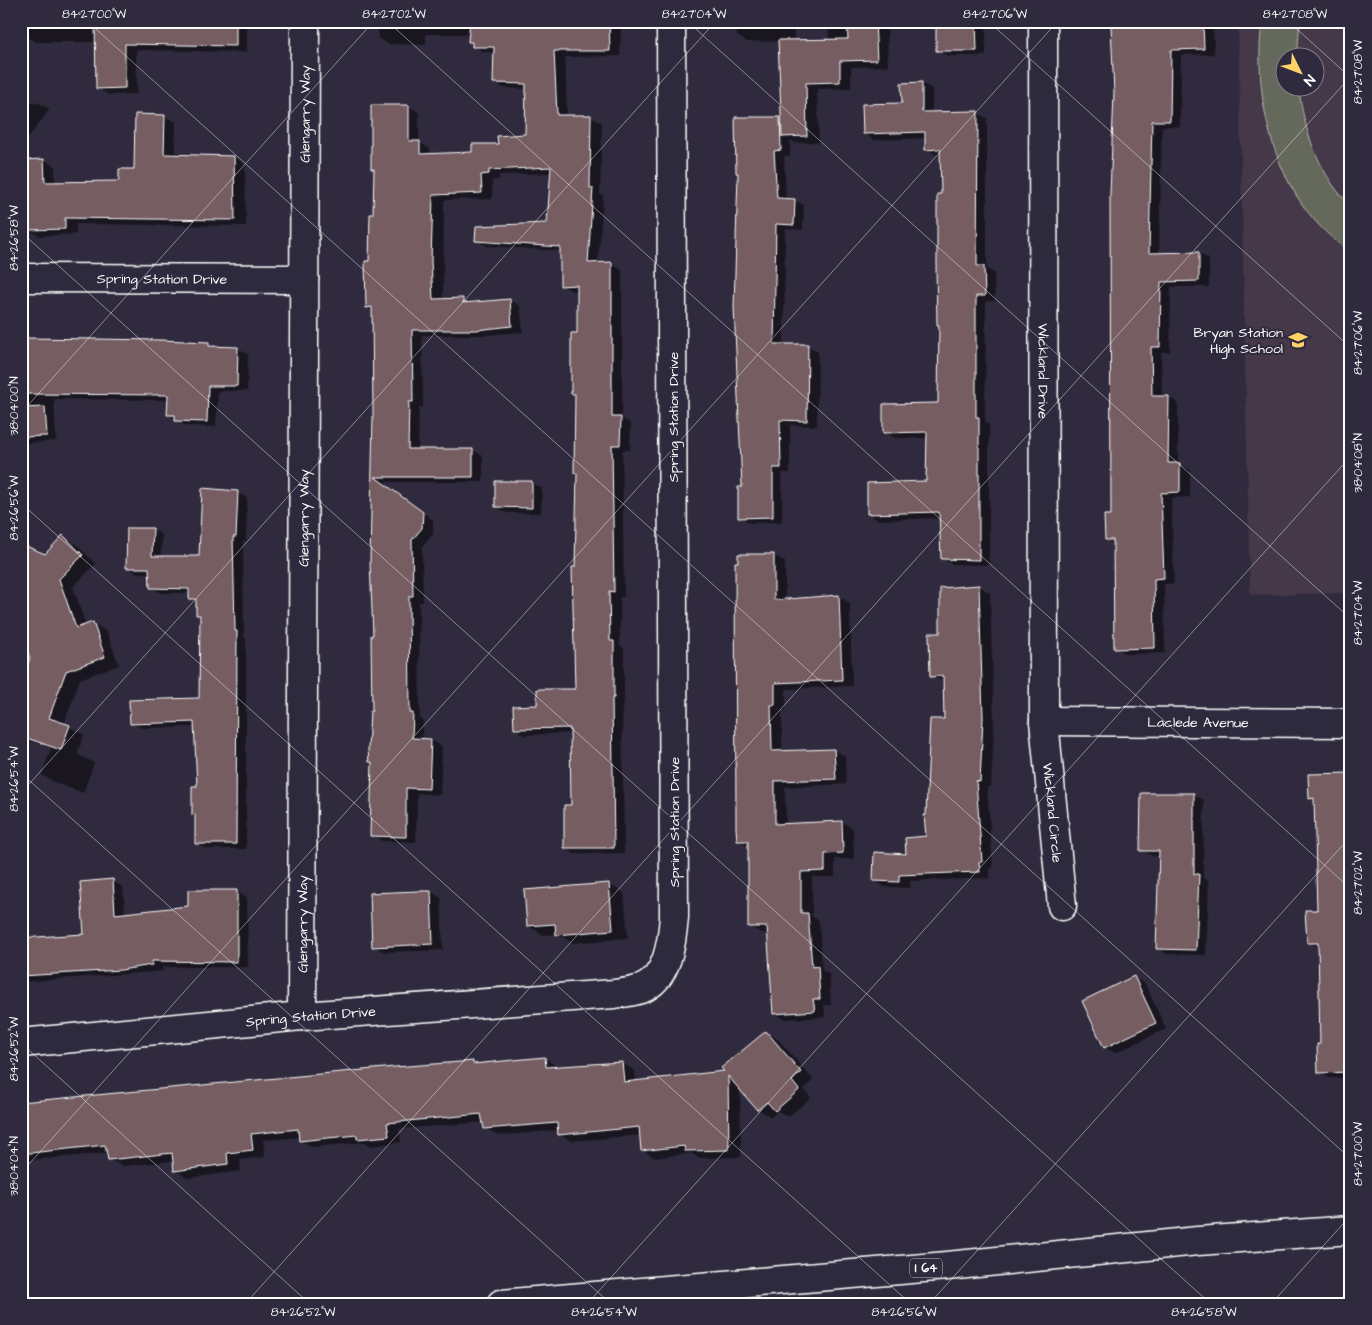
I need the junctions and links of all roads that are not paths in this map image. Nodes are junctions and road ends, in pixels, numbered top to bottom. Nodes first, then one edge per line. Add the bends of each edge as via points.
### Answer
1 (305, 21) edge
2 (671, 21) edge
3 (1043, 21) edge
4 (21, 278) edge
5 (304, 279) junction
6 (1044, 720) junction
7 (1351, 723) edge
8 (1062, 906) dead end
9 (302, 1016) junction
10 (21, 1043) edge
11 (1351, 1230) edge
12 (501, 1304) edge

1 - 5 main road, Glengarry Way
2 - 9 main road, Spring Station Drive via 674,917 672,941 664,965 646,986 614,994
3 - 6 main road, Wickland Drive
4 - 5 main road, Spring Station Drive
5 - 9 main road, Glengarry Way
6 - 7 main road, Laclede Avenue
6 - 8 main road, Wickland Circle
9 - 10 main road, Spring Station Drive
11 - 12 main road, I 64

